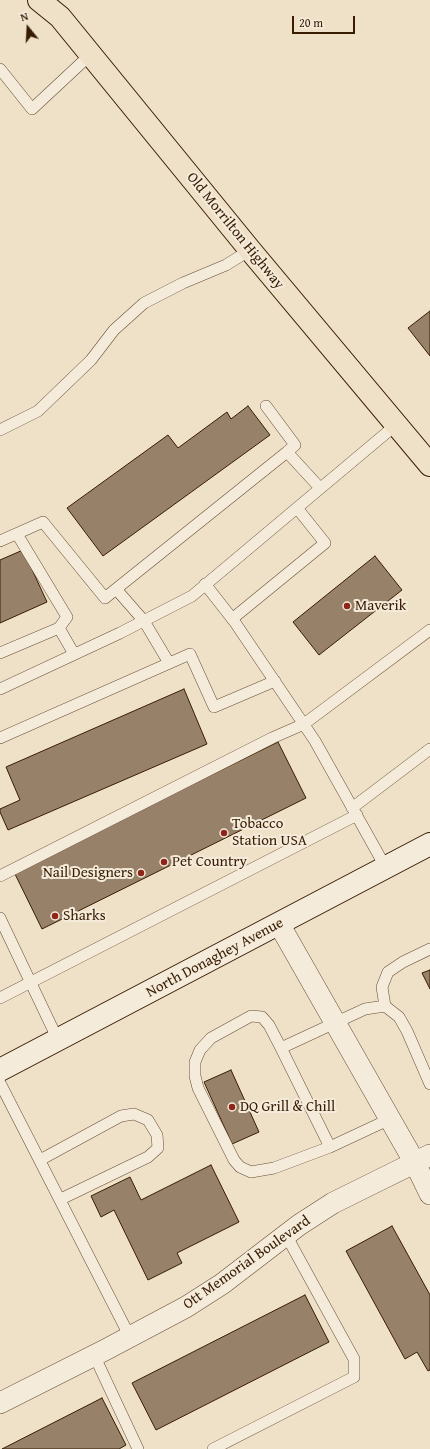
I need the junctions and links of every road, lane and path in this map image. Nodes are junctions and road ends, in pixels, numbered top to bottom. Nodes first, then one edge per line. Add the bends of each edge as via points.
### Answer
1 (39, 0) edge
2 (91, 54) junction
3 (0, 69) edge
4 (250, 250) junction
5 (266, 406) dead end
6 (397, 424) junction
7 (0, 430) edge
8 (287, 452) junction
9 (430, 465) edge
10 (320, 488) junction
11 (297, 508) junction
12 (17, 534) junction
13 (0, 541) edge
14 (205, 584) junction
15 (116, 589) junction
16 (232, 619) junction
17 (144, 621) junction
18 (59, 628) junction
19 (430, 630) edge
20 (0, 653) edge
21 (74, 654) junction
22 (169, 663) junction
23 (275, 681) junction
24 (0, 689) edge
25 (304, 724) junction
26 (0, 738) edge
27 (430, 750) edge
28 (355, 812) junction
29 (430, 844) edge
30 (386, 868) junction
31 (0, 876) edge
32 (0, 918) edge
33 (279, 924) junction
34 (430, 949) edge
35 (31, 982) junction
36 (0, 998) edge
37 (385, 1006) junction
38 (335, 1023) junction
39 (58, 1040) junction
40 (281, 1048) junction
41 (0, 1070) edge
42 (0, 1083) edge
43 (430, 1084) edge
44 (390, 1119) junction
45 (330, 1147) junction
46 (422, 1159) edge
47 (40, 1160) junction
48 (430, 1194) edge
49 (60, 1199) junction
50 (286, 1235) junction
51 (130, 1337) junction
52 (94, 1355) junction
53 (0, 1403) edge
54 (138, 1449) edge
55 (213, 1449) edge

1 - 2 main road, Old Morrilton Highway via 60,17
2 - 3 lane via 32,109
2 - 4 main road, Old Morrilton Highway
4 - 6 main road, Old Morrilton Highway
4 - 7 lane via 226,265 144,303 114,330 91,360 38,411
5 - 8 lane via 295,445
6 - 9 main road, Old Morrilton Highway
6 - 10 lane
8 - 10 lane
8 - 15 lane
10 - 11 lane
11 - 14 lane
11 - 16 lane via 325,543
12 - 13 lane
12 - 15 lane via 43,522 106,598
12 - 18 lane via 67,617
14 - 16 lane
14 - 17 lane via 192,596
15 - 17 lane
16 - 23 lane
17 - 21 lane
17 - 22 lane
18 - 20 lane
18 - 21 lane
19 - 25 lane
21 - 24 lane
22 - 23 lane via 190,654 214,707
22 - 26 lane
23 - 25 lane
25 - 28 lane
25 - 31 lane
27 - 28 lane
28 - 30 lane
28 - 35 lane
29 - 30 street, North Donaghey Avenue
30 - 33 street, North Donaghey Avenue
32 - 35 lane
33 - 38 street
33 - 39 street, North Donaghey Avenue
34 - 37 lane via 388,972 382,987
35 - 36 lane
35 - 39 lane
37 - 38 lane via 365,1009
37 - 43 lane via 402,1022
38 - 40 lane
38 - 44 street
39 - 41 street, North Donaghey Avenue
40 - 45 lane
40 - 45 lane via 262,1017 251,1016 211,1038 200,1050 195,1062 198,1088 234,1160 240,1167 251,1172 274,1168
42 - 47 lane
44 - 45 lane
44 - 46 street
46 - 48 street
46 - 50 street, Ott Memorial Boulevard via 333,1202
47 - 49 lane
47 - 49 lane via 121,1116 134,1114 148,1120 157,1135 158,1148 148,1157
49 - 51 lane
50 - 51 street, Ott Memorial Boulevard via 222,1284
50 - 55 lane via 354,1359 354,1377
51 - 52 street, Ott Memorial Boulevard
52 - 53 street, Ott Memorial Boulevard
52 - 54 lane

